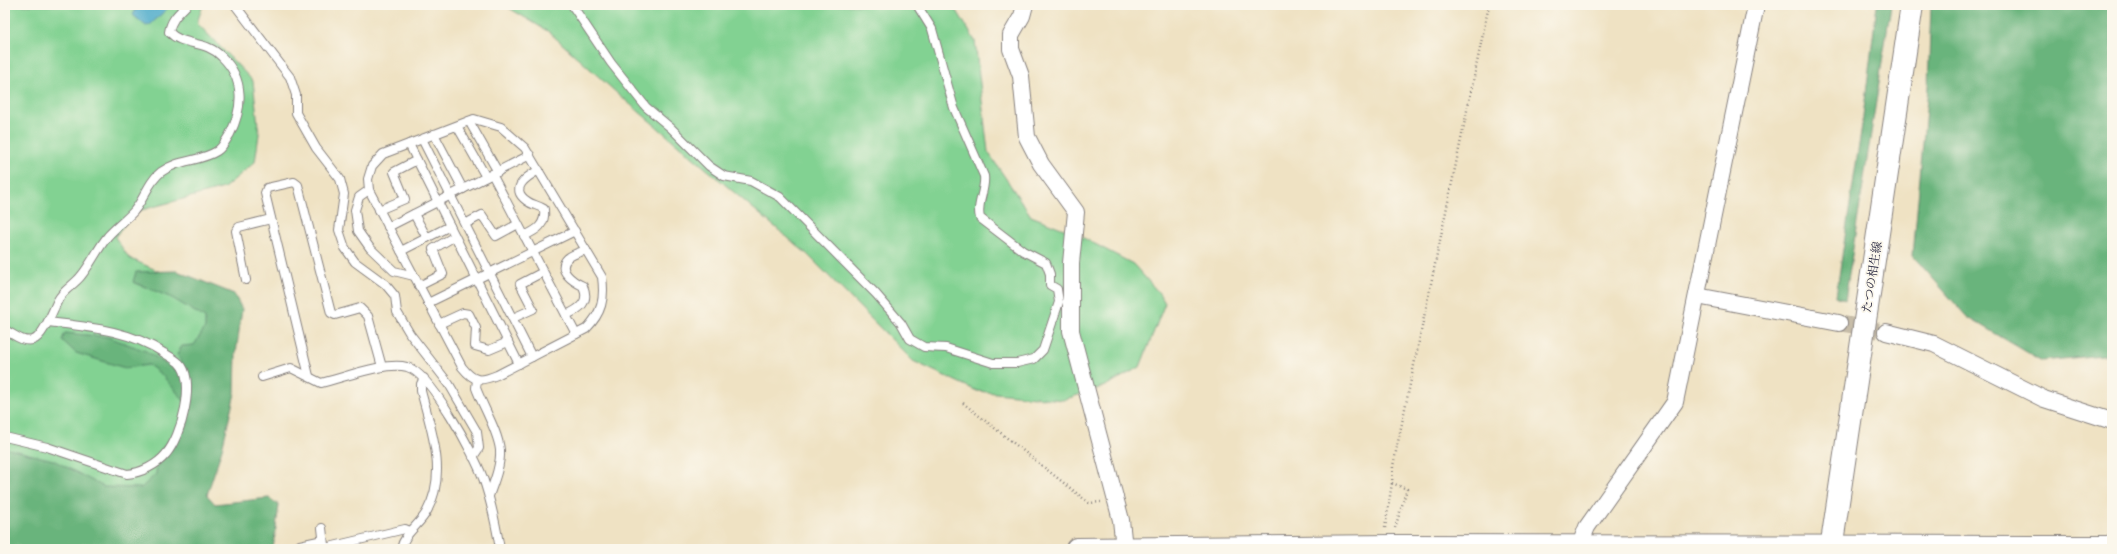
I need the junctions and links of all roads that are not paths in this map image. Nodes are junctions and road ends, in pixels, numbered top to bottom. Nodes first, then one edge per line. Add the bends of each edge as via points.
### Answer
1 (188, 5) edge
2 (235, 5) edge
3 (572, 5) edge
4 (917, 5) edge
5 (1025, 5) edge
6 (1756, 5) edge
7 (1912, 5) edge
8 (469, 121) junction
9 (457, 126) junction
10 (434, 134) junction
11 (422, 139) junction
12 (409, 144) junction
13 (530, 155) junction
14 (417, 160) junction
15 (539, 170) junction
16 (492, 174) junction
17 (463, 189) junction
18 (369, 190) junction
19 (450, 195) junction
20 (438, 202) junction
21 (379, 210) junction
22 (414, 214) junction
23 (271, 220) junction
24 (465, 224) junction
25 (518, 224) junction
26 (450, 226) junction
27 (388, 227) junction
28 (575, 231) junction
29 (455, 236) junction
30 (524, 236) junction
31 (427, 238) junction
32 (586, 250) junction
33 (401, 251) junction
34 (532, 252) junction
35 (543, 272) junction
36 (490, 273) junction
37 (414, 276) junction
38 (246, 280) dead end
39 (476, 280) junction
40 (419, 286) junction
41 (1697, 296) junction
42 (428, 303) junction
43 (566, 315) junction
44 (513, 318) junction
45 (48, 322) junction
46 (1839, 323) tunnel mouth
47 (440, 324) junction
48 (5, 330) edge
49 (1886, 332) tunnel mouth
50 (576, 334) junction
51 (508, 342) junction
52 (532, 357) junction
53 (519, 364) junction
54 (382, 368) junction
55 (309, 376) junction
56 (262, 377) dead end
57 (424, 378) junction
58 (477, 380) junction
59 (2112, 421) edge
60 (5, 437) edge
61 (473, 457) junction
62 (489, 496) junction
63 (322, 528) dead end
64 (410, 532) junction
65 (324, 546) edge
66 (1583, 546) junction
67 (2112, 547) edge
68 (1124, 548) junction
69 (1831, 548) edge
70 (296, 549) edge
71 (401, 549) edge
72 (500, 549) edge
73 (1077, 549) edge

1 - 45 lane via 176,16 170,25 170,32 176,39 208,46 223,57 233,70 241,90 241,105 236,121 218,150 195,160 171,165 151,180 134,211 108,236 81,276 59,298
2 - 61 lane via 290,77 296,95 296,112 316,148 340,179 344,194 339,230 345,248 355,262 385,284 395,296 397,312 410,334 449,384 477,432 479,448
3 - 4 lane via 611,63 646,107 709,166 724,176 751,181 780,197 876,294 901,323 910,339 924,347 946,348 993,363 1017,363 1034,359 1043,350 1059,302 1057,289 1050,284 1046,263 1023,251 980,218 984,176 954,108 932,29
5 - 68 street via 1011,35 1011,49 1021,76 1027,137 1041,164 1076,212 1071,263 1071,331 1115,497 1124,534
6 - 41 street
7 - 69 main road, たつの相生線
8 - 9 lane
8 - 13 lane via 474,119 501,127
8 - 16 lane
9 - 10 lane
9 - 16 lane
10 - 11 lane
10 - 17 lane
11 - 12 lane
11 - 19 lane
12 - 14 lane
12 - 18 lane via 383,154 377,160 368,179
13 - 15 lane
13 - 16 lane
14 - 20 lane
14 - 21 lane via 394,172 405,199
15 - 28 lane
15 - 30 lane via 524,178 519,186 521,195 526,200 544,209 544,221 540,228
16 - 17 lane
16 - 25 lane
17 - 19 lane
18 - 21 lane
18 - 37 lane via 359,197 355,210 358,231 370,248 394,271
19 - 20 lane
19 - 24 lane
20 - 22 lane
20 - 26 lane
21 - 27 lane
22 - 27 lane
22 - 31 lane
23 - 38 lane via 239,227 236,231
23 - 54 lane via 265,193 267,188 294,182 298,185 331,312 335,315 360,308 364,310 368,316
23 - 55 lane
24 - 25 lane via 482,215 496,236
24 - 36 lane
25 - 30 lane
26 - 29 lane
26 - 31 lane
27 - 33 lane
28 - 32 lane
28 - 34 lane
29 - 39 lane
29 - 40 lane via 433,249 443,274
30 - 34 lane
31 - 33 lane
32 - 43 lane via 568,258 565,264 564,270 568,278 583,286 586,297 579,310
32 - 50 lane via 602,277 602,302 597,318 586,329
33 - 37 lane
34 - 35 lane
34 - 36 lane
35 - 43 lane
35 - 44 lane via 520,284 533,309
36 - 39 lane
36 - 44 lane
37 - 40 lane
39 - 42 lane
39 - 51 lane
40 - 42 lane
41 - 46 street
41 - 66 street via 1675,402 1591,521 1583,537
42 - 47 lane
43 - 50 lane
44 - 52 lane
45 - 48 lane via 36,338 30,340 23,340
45 - 60 lane via 116,332 150,344 179,362 186,370 188,381 184,409 175,439 166,455 154,464 138,474 127,474 48,447
47 - 51 lane via 463,313 469,314 476,328 475,346 489,350
47 - 58 lane via 462,368 471,378
49 - 59 street via 1934,344 2044,400
50 - 52 lane
51 - 53 lane
52 - 53 lane
53 - 58 lane via 489,378
54 - 55 lane via 321,383
54 - 57 lane via 393,365 408,367
55 - 56 lane via 291,368
57 - 61 lane via 433,388
57 - 64 lane via 421,391 436,450 437,476 432,503 424,517
58 - 62 lane via 476,388 498,439 500,451
61 - 62 lane
62 - 72 lane
63 - 65 lane
64 - 65 lane via 405,529
64 - 71 lane
65 - 70 lane via 300,545
66 - 68 main road via 1389,539
66 - 69 main road
67 - 69 main road
68 - 73 main road

